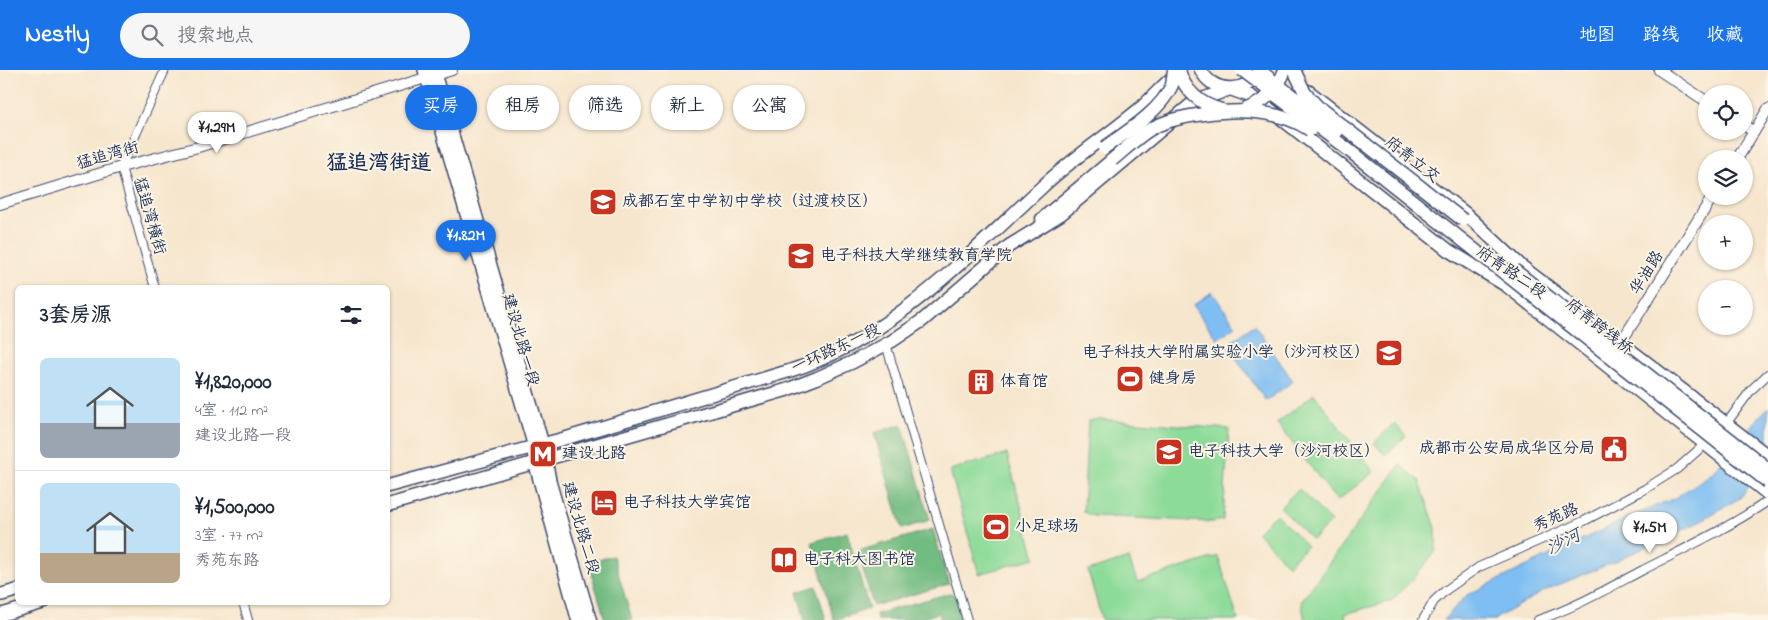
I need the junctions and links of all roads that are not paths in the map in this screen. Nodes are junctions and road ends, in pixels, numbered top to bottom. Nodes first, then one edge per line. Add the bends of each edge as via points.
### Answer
1 (165, 70) edge
2 (452, 70) edge
3 (1174, 70) edge
4 (1180, 70) edge
5 (1201, 70) edge
6 (1242, 70) edge
7 (1260, 70) edge
8 (1284, 70) edge
9 (1294, 70) edge
10 (1659, 70) edge
11 (430, 73) edge
12 (1230, 89) junction
13 (1698, 96) edge
14 (1768, 109) edge
15 (1226, 111) junction
16 (1754, 132) joint
17 (1743, 150) edge
18 (121, 167) junction
19 (0, 204) edge
20 (1707, 205) edge
21 (990, 237) junction
22 (1009, 246) junction
23 (1521, 266) junction
24 (154, 285) edge
25 (1507, 286) junction
26 (1621, 342) junction
27 (886, 344) junction
28 (1606, 364) junction
29 (1768, 374) edge
30 (1726, 424) junction
31 (591, 431) junction
32 (1705, 444) junction
33 (538, 445) junction
34 (595, 445) junction
35 (1768, 456) edge
36 (539, 461) junction
37 (1768, 469) edge
38 (1763, 484) edge
39 (390, 485) edge
40 (1768, 494) edge
41 (1768, 501) edge
42 (390, 504) edge
43 (15, 591) edge
44 (0, 595) edge
45 (40, 605) edge
46 (244, 605) edge
47 (0, 615) edge
48 (21, 615) edge
49 (248, 620) edge
50 (578, 620) edge
51 (590, 620) edge
52 (967, 620) edge
53 (1423, 620) edge
54 (1538, 620) edge

1 - 18 street, 猛追湾横街
2 - 11 street, 猛追湾街
3 - 21 main road, bridge via 1172,85 1147,116
4 - 15 main road, bridge via 1186,88 1197,99
4 - 21 main road, 一环路东一段 via 1144,105 1044,185
5 - 12 main road, 府青路二段 via 1210,82
6 - 38 main road, 府青跨线桥, bridge via 1346,148
7 - 12 main road, 一环路东一段 via 1250,84
7 - 37 main road, 府青跨线桥, bridge
8 - 15 main road, bridge via 1280,82 1258,105
8 - 23 main road, 府青路二段 via 1466,214
9 - 23 main road, 府青立交, bridge via 1305,93 1318,107
10 - 13 street
11 - 18 street, 猛追湾街
11 - 33 main road, 建设北路一段
12 - 22 main road, 一环路东一段 via 1194,102 1061,214
12 - 25 main road, 府青路二段 via 1250,96 1268,108 1448,250
14 - 16 street
15 - 22 main road, bridge via 1160,124
15 - 25 main road, bridge via 1286,117 1308,128
16 - 17 street
18 - 19 street, 猛追湾街
18 - 24 street, 猛追湾横街
20 - 26 street, 华油路
21 - 31 main road, 一环路东一段 via 903,311 850,344 805,366
22 - 27 main road, 一环路东一段 via 923,320
23 - 26 main road, 府青路二段
25 - 28 main road, 府青路二段
26 - 28 street, 华油路
26 - 30 main road, 府青路二段
27 - 34 main road, 一环路东一段 via 786,390
27 - 52 street
28 - 32 main road, 府青路二段
29 - 30 street via 1751,390
30 - 35 main road, 府青路二段
31 - 33 main road, 一环路东一段
31 - 34 main road
32 - 38 main road, 府青路二段
32 - 53 street, 秀苑路 via 1677,469 1645,489 1584,521 1479,567 1434,601
33 - 36 main road, 建设北路二段
33 - 39 main road, 一环路东一段
34 - 36 main road, 一环路东一段
36 - 42 main road, 一环路东一段
36 - 50 main road, 建设北路二段
36 - 51 main road, 建设北路二段
38 - 40 main road, 府青路二段
41 - 54 street via 1657,563 1562,612
43 - 44 main road
45 - 48 main road
46 - 49 street
47 - 48 main road

